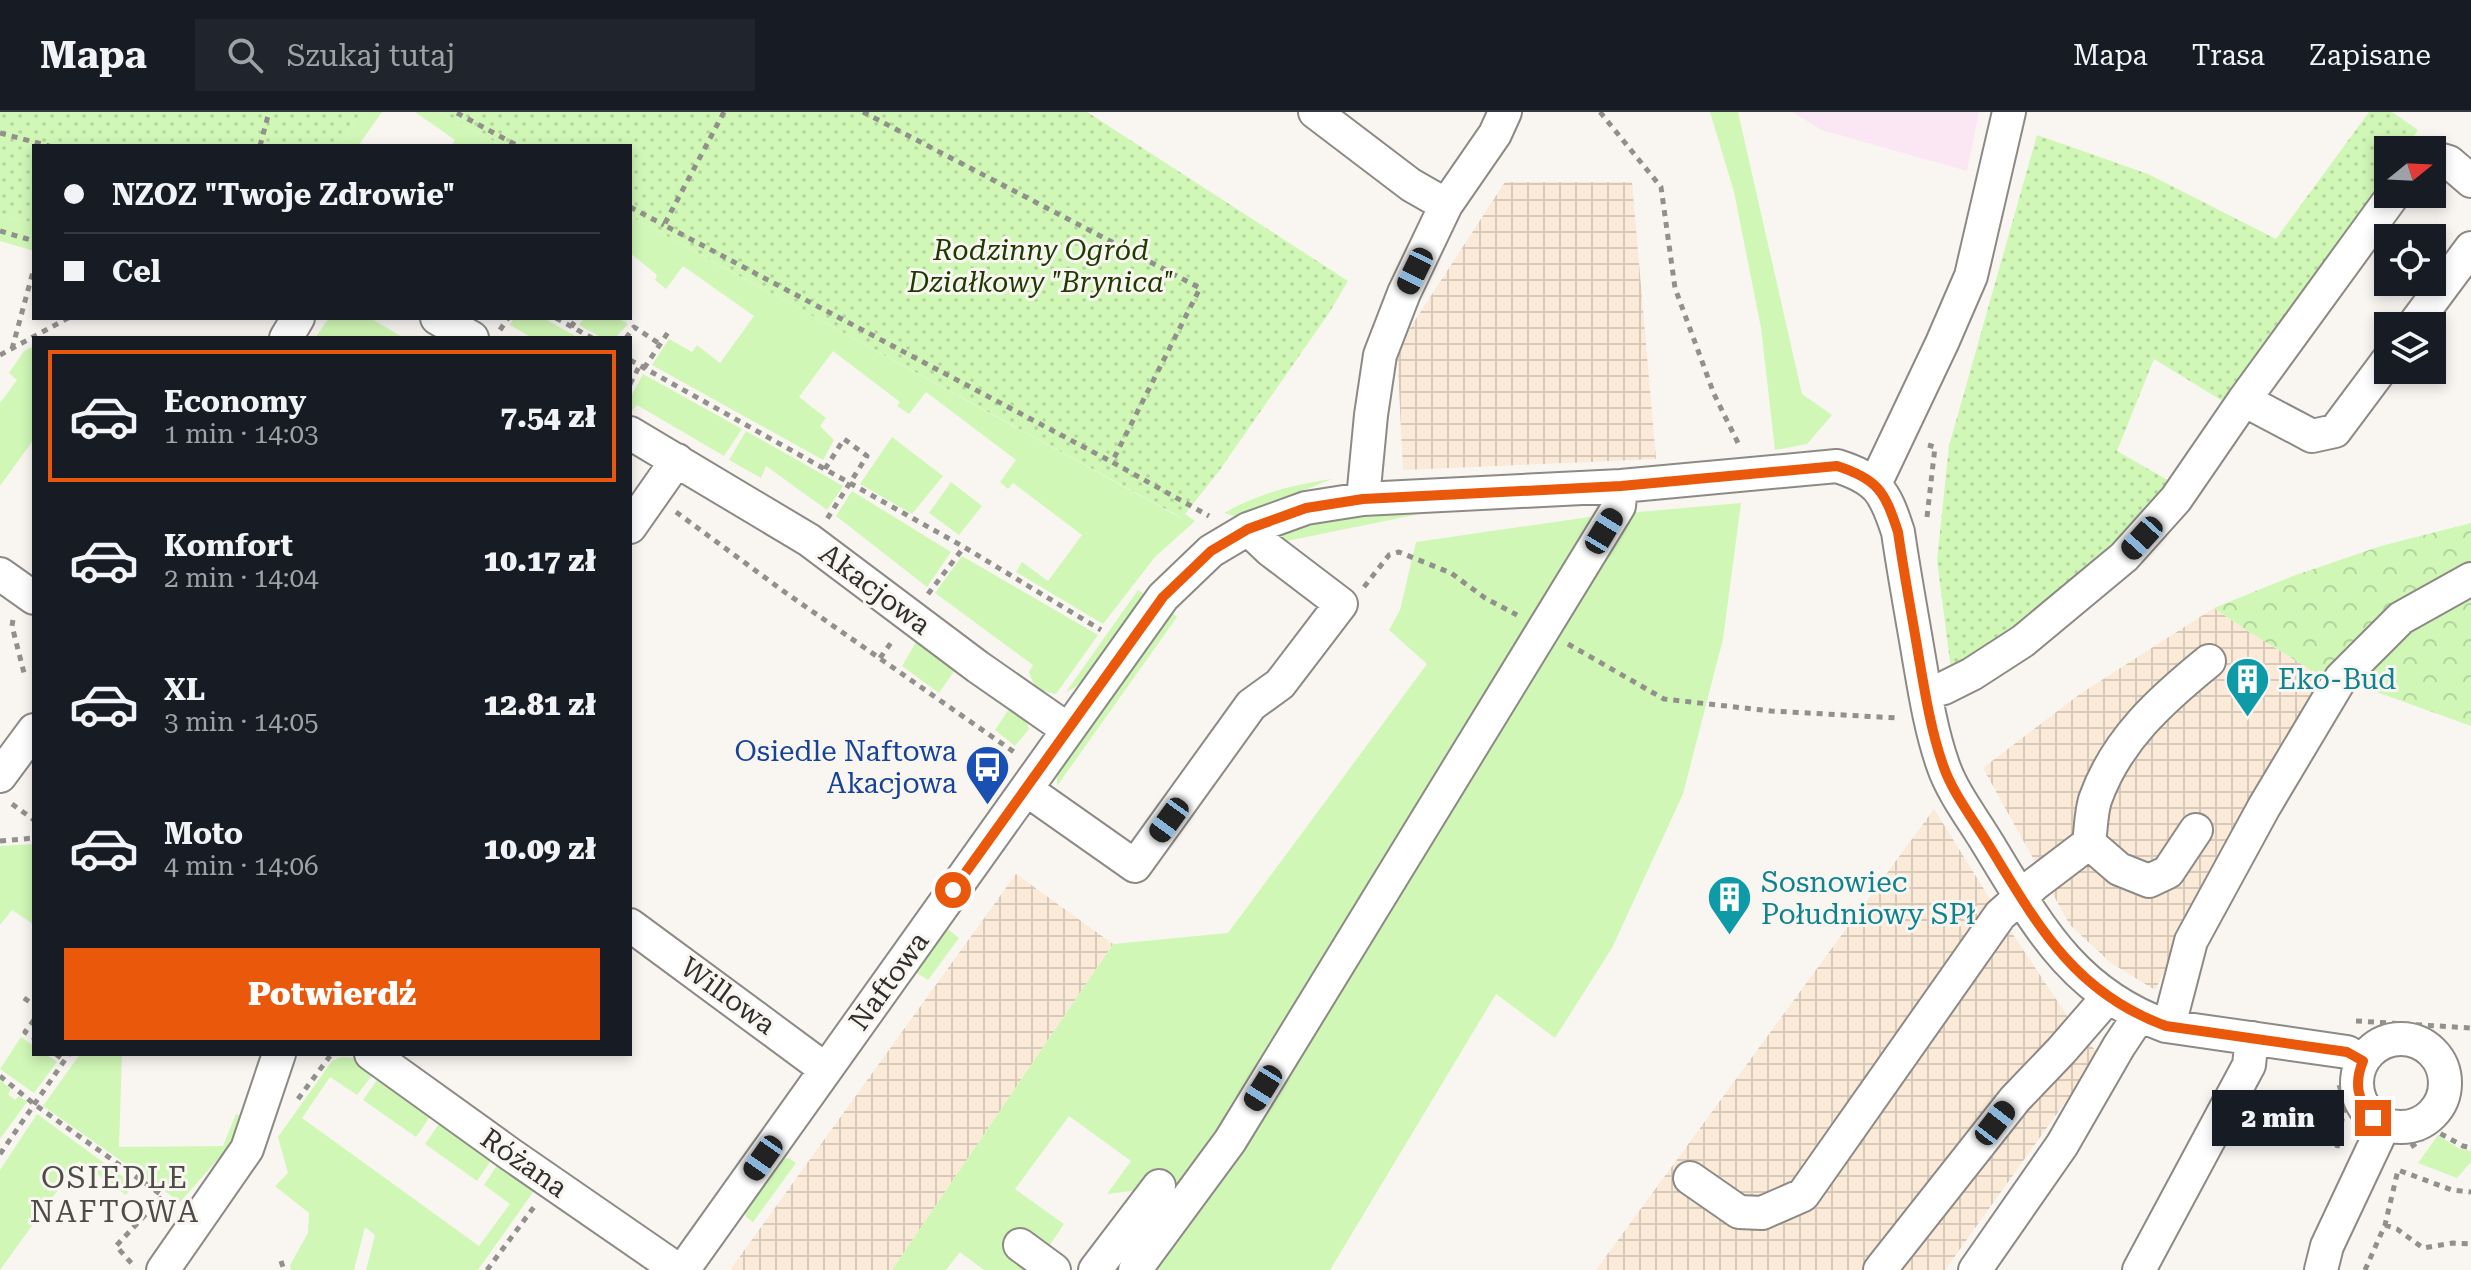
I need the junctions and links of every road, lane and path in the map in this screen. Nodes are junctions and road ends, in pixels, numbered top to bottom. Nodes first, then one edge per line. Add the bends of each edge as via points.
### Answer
1 (269, 112) edge
2 (724, 112) edge
3 (863, 112) edge
4 (1315, 112) edge
5 (1505, 112) edge
6 (1600, 112) edge
7 (457, 113) edge
8 (2001, 115) edge
9 (0, 133) edge
10 (41, 144) edge
11 (261, 144) edge
12 (514, 144) edge
13 (2446, 161) edge
14 (2471, 181) edge
15 (1446, 205) junction
16 (632, 208) edge
17 (2384, 208) edge
18 (664, 225) junction
19 (0, 231) edge
20 (32, 240) edge
21 (2471, 248) edge
22 (32, 275) edge
23 (2423, 312) edge
24 (64, 320) edge
25 (440, 320) edge
26 (559, 320) edge
27 (576, 320) edge
28 (571, 327) junction
29 (669, 331) dead end
30 (35, 336) edge
31 (468, 336) edge
32 (588, 336) edge
33 (627, 336) edge
34 (32, 338) edge
35 (660, 344) junction
36 (12, 349) junction
37 (0, 355) edge
38 (632, 361) edge
39 (642, 366) junction
40 (2374, 379) edge
41 (632, 381) edge
42 (2244, 400) junction
43 (632, 434) edge
44 (677, 460) junction
45 (1112, 462) junction
46 (825, 469) junction
47 (1753, 475) junction
48 (850, 483) junction
49 (1875, 484) junction
50 (1621, 486) junction
51 (653, 495) junction
52 (1363, 499) junction
53 (1209, 516) dead end
54 (632, 524) edge
55 (1248, 529) junction
56 (809, 540) junction
57 (1399, 552) dead end
58 (2471, 579) edge
59 (18, 586) edge
60 (1341, 604) junction
61 (1103, 631) dead end
62 (2209, 661) dead end
63 (24, 673) dead end
64 (1699, 703) dead end
65 (1918, 705) junction
66 (1067, 729) junction
67 (32, 734) edge
68 (1020, 756) dead end
69 (4, 789) edge
70 (1027, 790) junction
71 (32, 818) edge
72 (2196, 830) dead end
73 (32, 838) edge
74 (0, 841) edge
75 (2089, 843) junction
76 (2020, 897) junction
77 (632, 926) edge
78 (24, 998) dead end
79 (2107, 998) junction
80 (32, 1004) edge
81 (2152, 1021) junction
82 (32, 1023) edge
83 (32, 1037) edge
84 (2252, 1038) junction
85 (59, 1056) edge
86 (68, 1056) edge
87 (278, 1056) edge
88 (374, 1056) edge
89 (65, 1061) junction
90 (2363, 1061) junction
91 (825, 1069) junction
92 (2458, 1074) edge
93 (0, 1076) edge
94 (34, 1104) junction
95 (2384, 1125) junction
96 (2471, 1148) edge
97 (0, 1154) edge
98 (2398, 1170) junction
99 (1690, 1178) dead end
100 (552, 1182) junction
101 (1159, 1186) dead end
102 (2471, 1192) edge
103 (2385, 1225) junction
104 (2471, 1244) edge
105 (1020, 1245) dead end
106 (281, 1261) dead end
107 (135, 1270) edge
108 (163, 1270) edge
109 (284, 1270) edge
110 (487, 1270) edge
111 (681, 1270) edge
112 (1054, 1270) edge
113 (1095, 1270) edge
114 (1135, 1270) edge
115 (1880, 1270) edge
116 (1975, 1270) edge
117 (2139, 1270) edge
118 (2321, 1270) edge
119 (2365, 1270) edge

1 - 11 path
2 - 18 path
3 - 45 path via 1200,288
4 - 15 street
5 - 15 street
6 - 47 path via 1661,187 1675,288 1714,394
7 - 12 path
8 - 49 street via 1971,276
9 - 10 path
13 - 14 street
15 - 52 street via 1380,355
16 - 18 path
17 - 42 street
18 - 45 path
19 - 20 path
21 - 23 street
22 - 36 path
24 - 30 path
25 - 31 street
26 - 28 path
27 - 28 path
28 - 32 path
29 - 35 path
33 - 35 path via 634,327
34 - 36 path
35 - 39 path
36 - 37 path
38 - 39 path
39 - 41 path
39 - 46 path
40 - 42 street via 2335,431 2312,436
42 - 65 street via 2176,499 2124,557 2023,641
43 - 44 street, Akacjowa
44 - 51 street
44 - 56 street, Akacjowa
45 - 53 path
46 - 48 path
46 - 48 path via 844,439 867,456
47 - 49 street, Naftowa via 1837,466
47 - 50 street, Naftowa
48 - 56 path
48 - 61 path
49 - 65 street via 1898,532
50 - 52 street, Naftowa
50 - 114 street via 1619,506 1255,1101
51 - 54 street
51 - 68 path
52 - 55 street, Naftowa via 1306,508
55 - 60 street
55 - 66 street, Naftowa via 1211,551 1163,597
56 - 66 street, Akacjowa
57 - 60 path via 1389,555 1355,597
58 - 81 street via 2401,618 2341,678 2191,941 2173,1010
59 - 63 path via 12,626
60 - 70 street via 1280,684 1251,705 1135,866
62 - 75 street via 2144,717 2108,768 2094,803
64 - 65 path via 1898,718
65 - 76 street via 1943,766
66 - 70 street, Naftowa
67 - 69 street
69 - 71 path
70 - 91 street, Naftowa
72 - 75 street via 2168,872 2149,881 2119,869
73 - 74 path
75 - 76 street
76 - 79 street via 2048,940
76 - 99 street via 2000,915 1803,1195 1762,1213 1739,1212
77 - 91 street, Willowa
78 - 80 path
79 - 81 street
79 - 115 street via 2015,1099
81 - 84 street
81 - 116 street
82 - 83 path via 25,1032
84 - 90 street via 2347,1052
84 - 117 street via 2249,1065
85 - 89 path
86 - 89 path
87 - 108 street via 247,1149
88 - 100 street, Różana
89 - 94 path
90 - 92 street via 2378,1045 2408,1039 2428,1048
90 - 95 street via 2359,1097
91 - 111 street, Naftowa
92 - 95 street via 2446,1083 2433,1115 2410,1127
93 - 94 path
94 - 97 path
94 - 107 path via 163,1196 116,1246
95 - 118 street via 2327,1246
96 - 98 path via 2434,1130 2412,1146
98 - 102 path
98 - 103 path
100 - 110 path
100 - 111 street, Różana
101 - 113 street
103 - 104 path via 2423,1248
103 - 119 path
105 - 112 street
106 - 109 path

